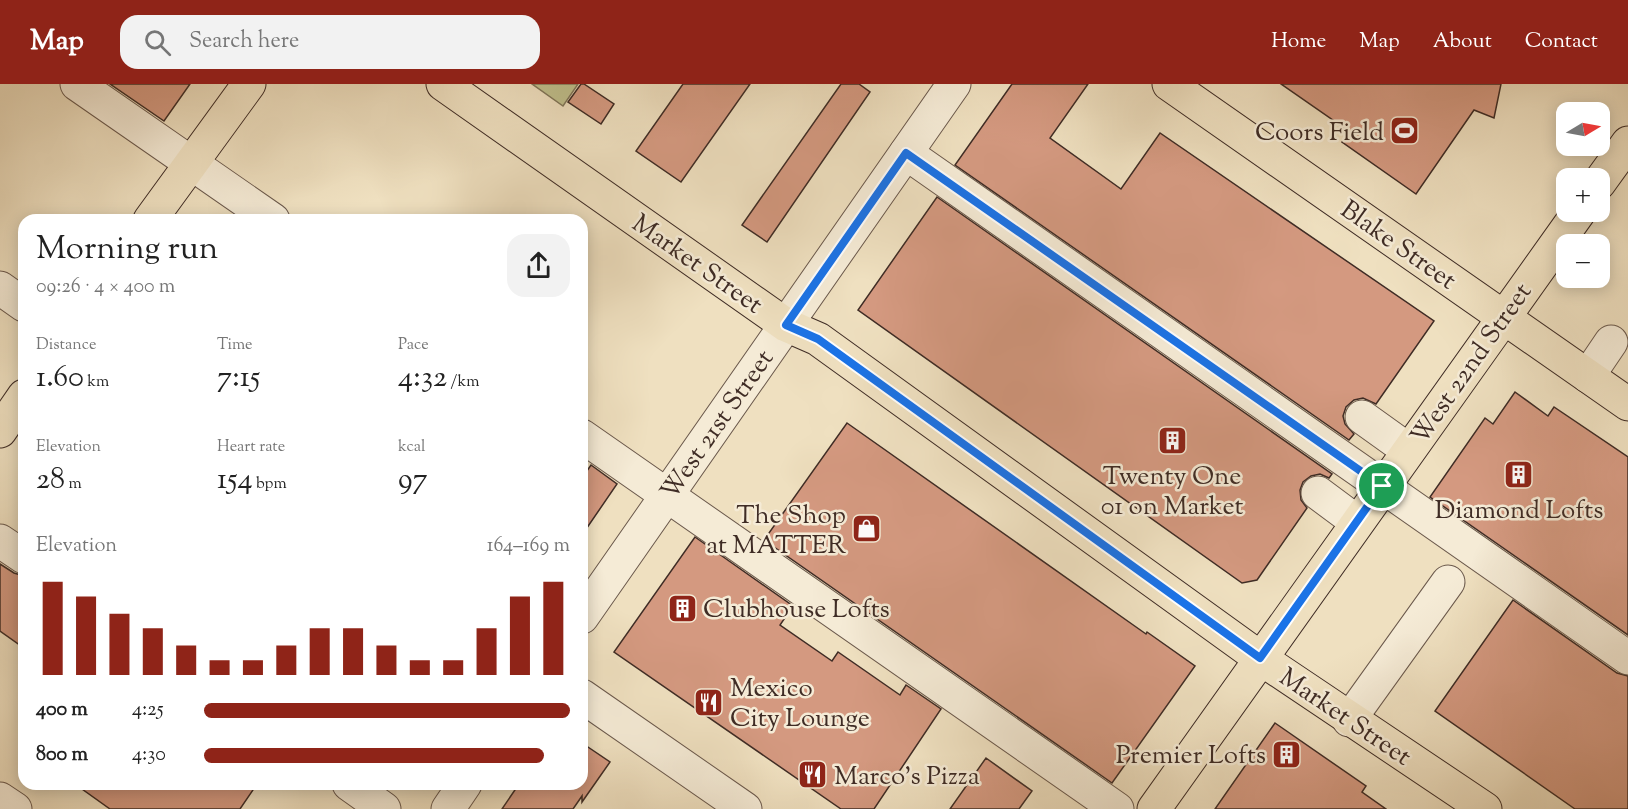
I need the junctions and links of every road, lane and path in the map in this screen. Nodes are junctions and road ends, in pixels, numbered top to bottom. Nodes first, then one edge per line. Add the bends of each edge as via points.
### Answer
1 (249, 84) edge
2 (443, 84) edge
3 (1169, 84) edge
4 (88, 87) edge
5 (939, 89) edge
6 (1628, 143) edge
7 (906, 153) junction
8 (191, 164) junction
9 (1610, 168) edge
10 (154, 214) edge
11 (264, 214) edge
12 (1572, 222) edge
13 (0, 288) edge
14 (18, 301) edge
15 (1503, 316) junction
16 (786, 325) junction
17 (1611, 342) dead end
18 (1588, 376) junction
19 (1628, 404) edge
20 (18, 405) edge
21 (1362, 417) dead end
22 (0, 431) edge
23 (588, 440) edge
24 (1408, 450) junction
25 (1382, 486) junction
26 (1318, 493) dead end
27 (667, 495) junction
28 (1357, 522) junction
29 (0, 541) edge
30 (18, 553) edge
31 (1448, 582) dead end
32 (588, 608) edge
33 (1260, 658) junction
34 (1628, 658) edge
35 (588, 700) edge
36 (1349, 720) junction
37 (357, 790) edge
38 (461, 790) edge
39 (0, 799) edge
40 (15, 809) edge
41 (384, 809) edge
42 (448, 809) edge
43 (745, 809) edge
44 (1117, 809) edge
45 (1154, 809) edge
46 (1485, 809) edge

1 - 8 main road
2 - 16 main road, Market Street
3 - 15 main road, Blake Street
4 - 8 street
5 - 7 street, West 21st Street
6 - 9 main road
7 - 16 street, West 21st Street
7 - 25 street
8 - 10 main road
8 - 11 street
12 - 15 main road, West 22nd Street
13 - 14 street
15 - 18 main road, Blake Street
15 - 24 main road, West 22nd Street
16 - 27 street, West 21st Street
16 - 33 main road, Market Street via 818,339
17 - 18 street
18 - 19 main road, Blake Street
20 - 22 main road
21 - 24 street
23 - 27 street
24 - 25 main road, West 22nd Street
25 - 28 main road, West 22nd Street
25 - 34 street
26 - 28 street
27 - 32 street, West 21st Street
27 - 44 street
28 - 33 main road, West 22nd Street
29 - 30 street
31 - 36 street
33 - 36 main road, Market Street
33 - 45 main road, West 22nd Street
35 - 43 street
36 - 46 main road, Market Street
37 - 41 street
38 - 42 street
39 - 40 street

